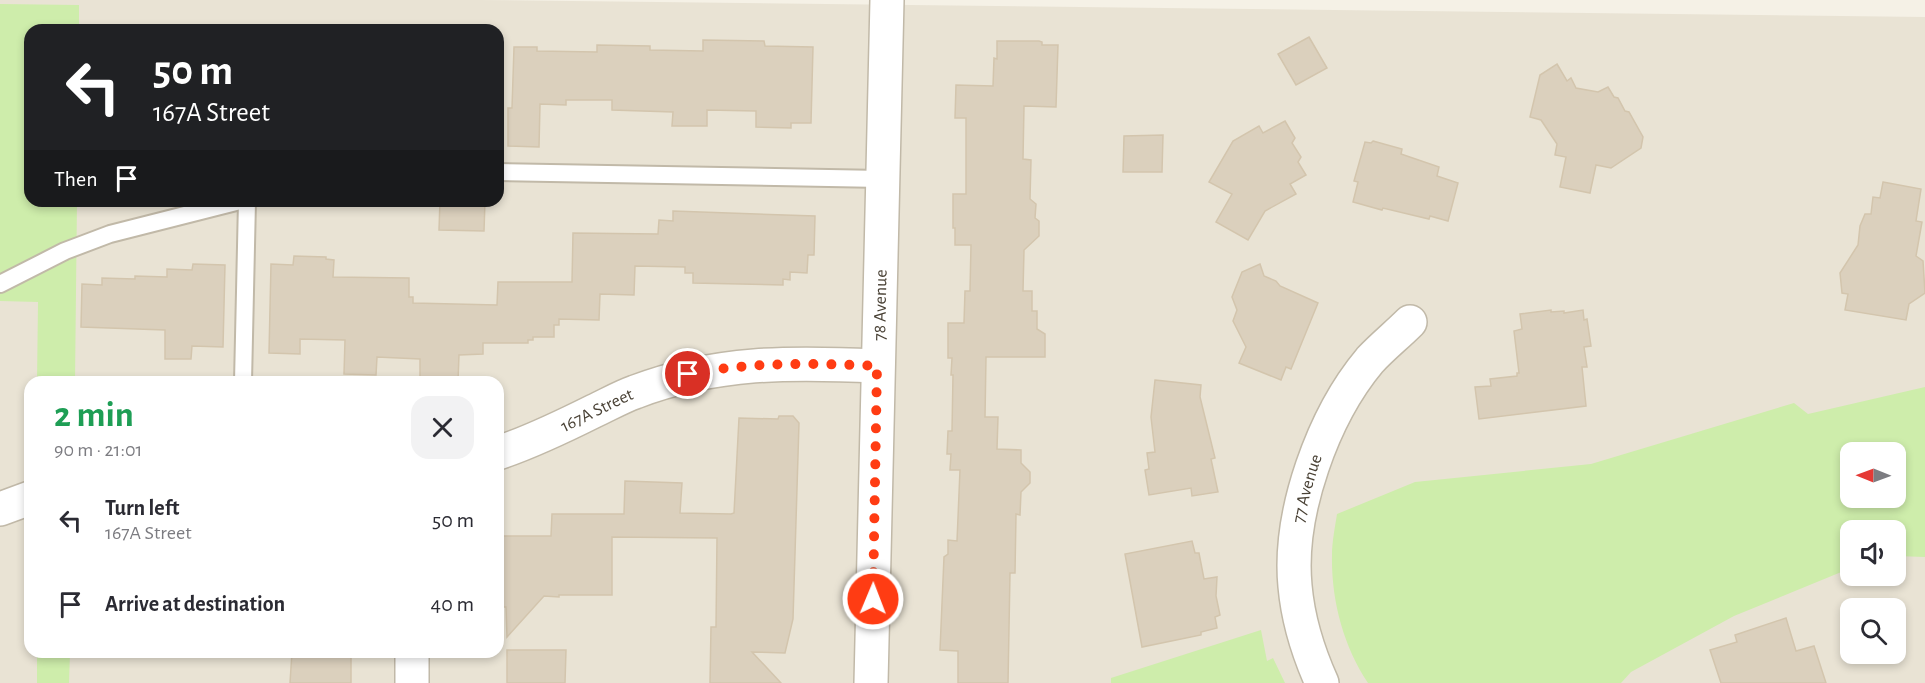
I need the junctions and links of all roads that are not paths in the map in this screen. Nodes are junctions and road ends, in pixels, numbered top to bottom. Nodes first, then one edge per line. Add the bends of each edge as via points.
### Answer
1 (887, 0) edge
2 (504, 172) edge
3 (882, 179) junction
4 (216, 207) edge
5 (247, 207) edge
6 (0, 284) edge
7 (1410, 322) dead end
8 (877, 366) junction
9 (243, 376) edge
10 (504, 451) edge
11 (24, 500) edge
12 (0, 509) edge
13 (412, 658) edge
14 (412, 683) edge
15 (871, 683) edge
16 (1322, 683) edge

1 - 3 street, 78 Avenue
2 - 3 lane
3 - 8 street, 78 Avenue
4 - 6 lane via 110,234 65,250
5 - 9 lane
7 - 16 street, 77 Avenue via 1370,360 1326,431 1300,516 1295,585 1306,640
8 - 10 street, 167A Street via 745,365 688,374 632,393
8 - 15 street, 78 Avenue
11 - 12 street
13 - 14 street

